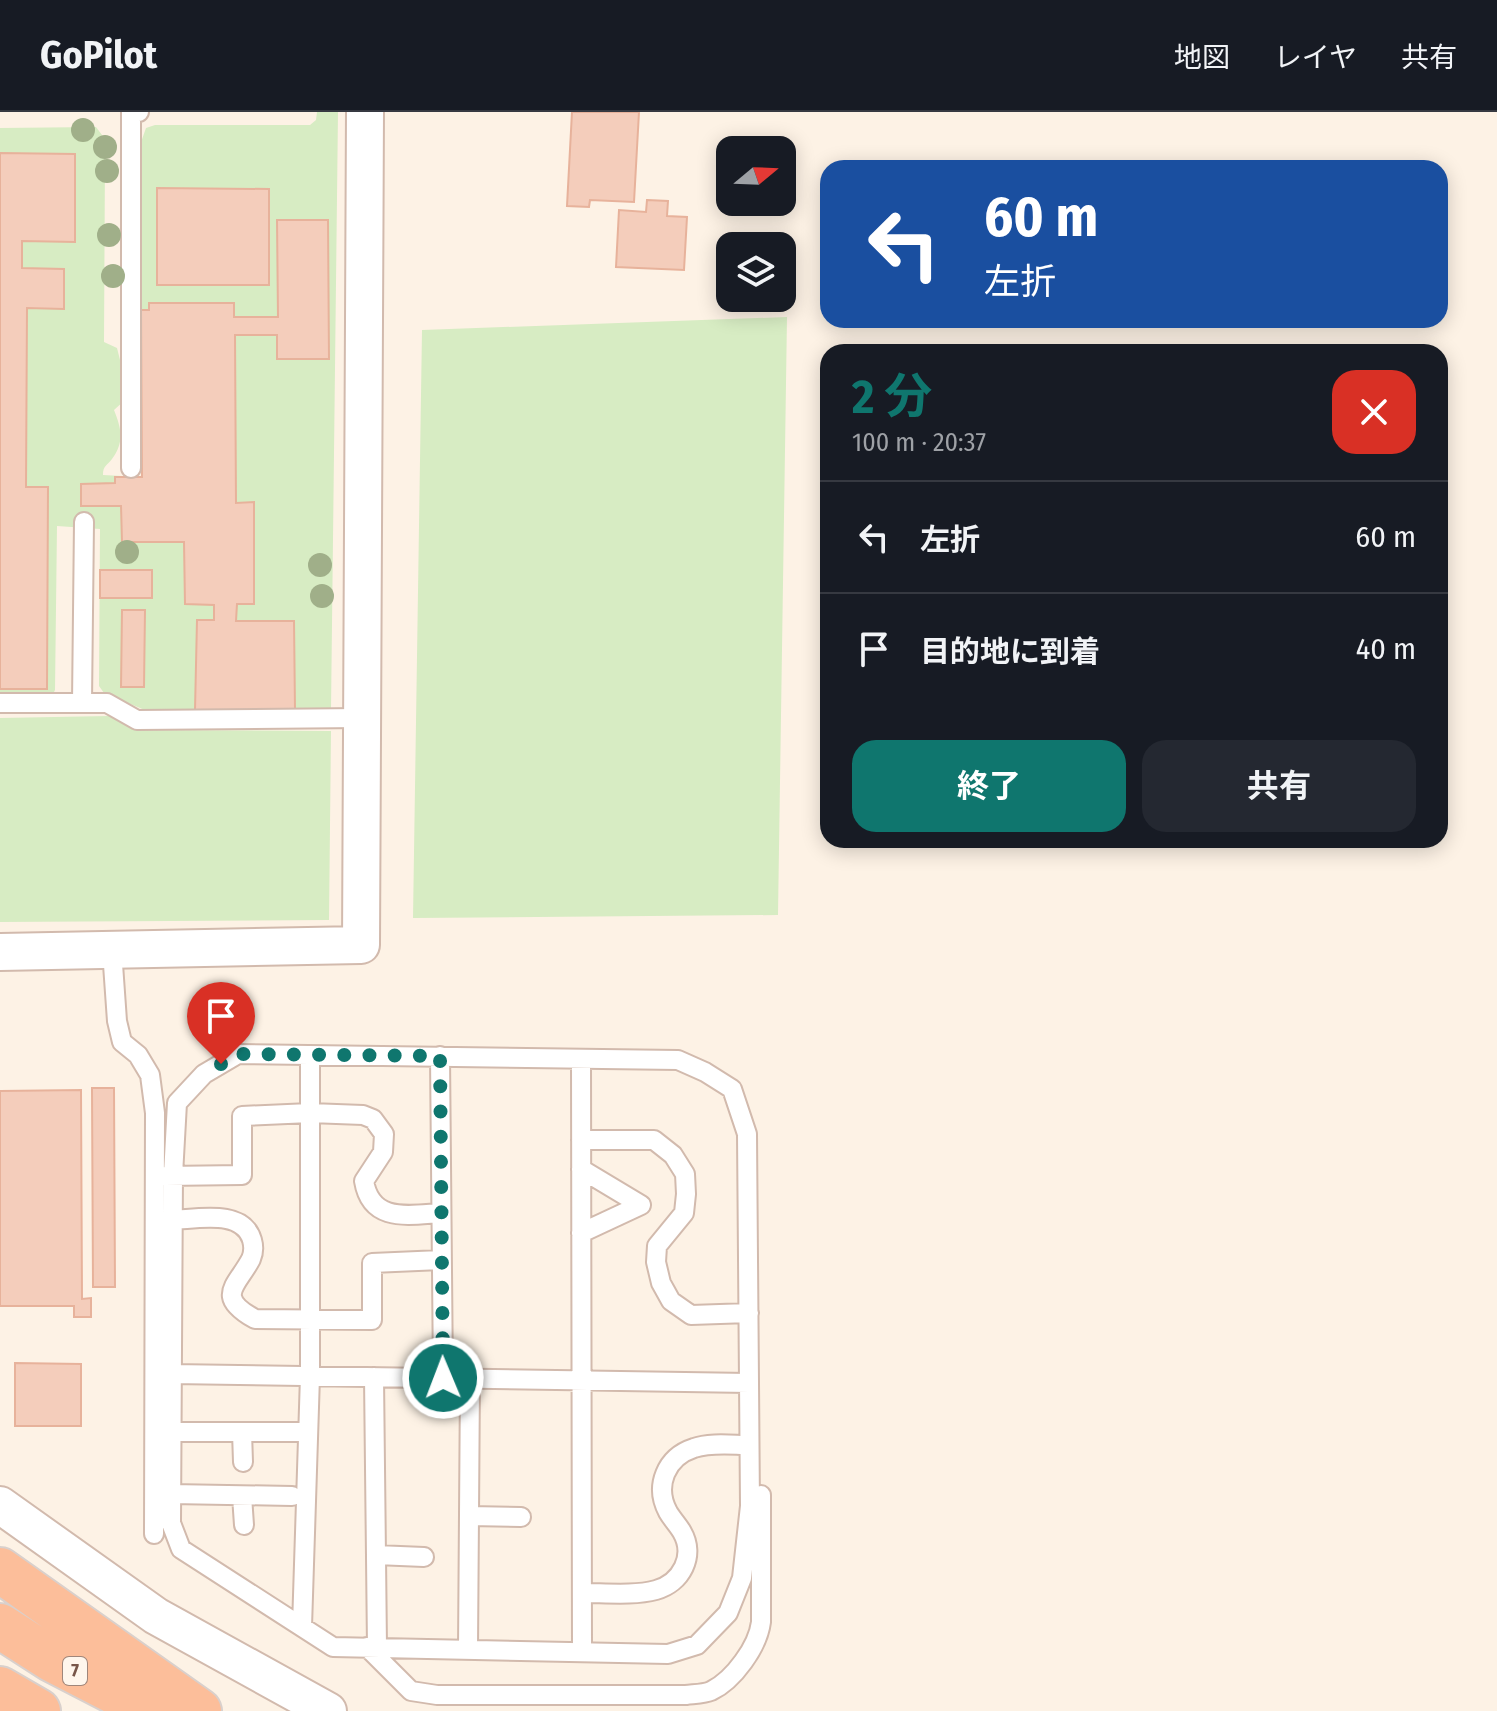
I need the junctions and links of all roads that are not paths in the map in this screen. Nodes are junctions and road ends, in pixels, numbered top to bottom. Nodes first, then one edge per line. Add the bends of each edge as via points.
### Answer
1 (139, 112) edge
2 (365, 112) edge
3 (131, 468) dead end
4 (84, 522) dead end
5 (82, 702) junction
6 (0, 703) edge
7 (362, 718) junction
8 (112, 950) junction
9 (0, 952) edge
10 (310, 1055) junction
11 (440, 1056) junction
12 (581, 1059) junction
13 (310, 1113) junction
14 (581, 1140) junction
15 (581, 1169) junction
16 (164, 1176) junction
17 (441, 1213) junction
18 (173, 1220) junction
19 (581, 1233) junction
20 (441, 1260) junction
21 (749, 1313) junction
22 (310, 1319) junction
23 (172, 1374) junction
24 (310, 1376) junction
25 (374, 1377) junction
26 (443, 1378) junction
27 (470, 1379) junction
28 (581, 1380) junction
29 (749, 1383) junction
30 (171, 1432) junction
31 (242, 1432) junction
32 (308, 1432) junction
33 (755, 1439) junction
34 (243, 1462) dead end
35 (171, 1494) junction
36 (242, 1496) junction
37 (292, 1496) dead end
38 (0, 1505) edge
39 (469, 1516) junction
40 (521, 1517) dead end
41 (244, 1525) dead end
42 (154, 1534) dead end
43 (376, 1555) junction
44 (424, 1557) dead end
45 (0, 1570) edge
46 (582, 1593) junction
47 (0, 1626) edge
48 (302, 1627) junction
49 (372, 1647) junction
50 (468, 1649) junction
51 (582, 1652) junction
52 (0, 1689) edge
53 (38, 1711) edge
54 (152, 1711) edge
55 (199, 1711) edge
56 (328, 1711) edge

1 - 3 lane via 131,112
2 - 7 street
4 - 5 lane
5 - 6 lane
5 - 7 lane via 107,703 137,720
7 - 8 street via 361,945
8 - 9 street
8 - 16 lane via 117,1021 122,1042 150,1075
10 - 11 lane
10 - 13 lane
10 - 16 lane via 238,1054 204,1074 177,1103
11 - 12 lane
11 - 17 lane
12 - 14 lane
12 - 21 lane via 678,1060 732,1089 747,1134
13 - 16 lane via 242,1116 242,1175
13 - 17 lane via 363,1115 384,1134 383,1152 364,1181 366,1195 380,1211
13 - 22 lane
14 - 15 lane
14 - 21 lane via 654,1140 673,1155 685,1174 686,1194 684,1213 657,1246 661,1283 671,1301 691,1315
15 - 19 lane
15 - 19 lane via 641,1205
16 - 18 lane
16 - 42 lane
17 - 20 lane
18 - 22 lane via 239,1222 254,1247 233,1284 240,1310 255,1319
18 - 23 lane
19 - 28 lane
20 - 22 lane via 372,1263 372,1320
20 - 26 lane
21 - 29 lane
22 - 24 lane
23 - 24 lane
23 - 30 lane
24 - 25 lane
24 - 32 lane
25 - 26 lane
25 - 43 lane
26 - 27 lane
27 - 28 lane
27 - 39 lane
28 - 29 lane
28 - 46 lane
29 - 33 lane
30 - 31 lane
30 - 35 lane
31 - 32 lane
31 - 34 lane
32 - 48 lane
33 - 46 lane via 696,1446 670,1464 662,1478 666,1509 688,1549 679,1577 653,1591
33 - 49 lane via 759,1638 711,1692 437,1695 411,1691
33 - 51 lane via 742,1578 728,1613 697,1645 668,1654
35 - 36 lane
35 - 48 lane via 171,1523 181,1549
36 - 37 lane
36 - 41 lane
38 - 56 street via 156,1616
39 - 40 lane
39 - 50 lane
43 - 44 lane
43 - 49 lane
45 - 55 highway
46 - 51 lane
47 - 54 highway, 7
48 - 49 lane via 333,1647
49 - 50 lane
50 - 51 lane
52 - 53 highway

